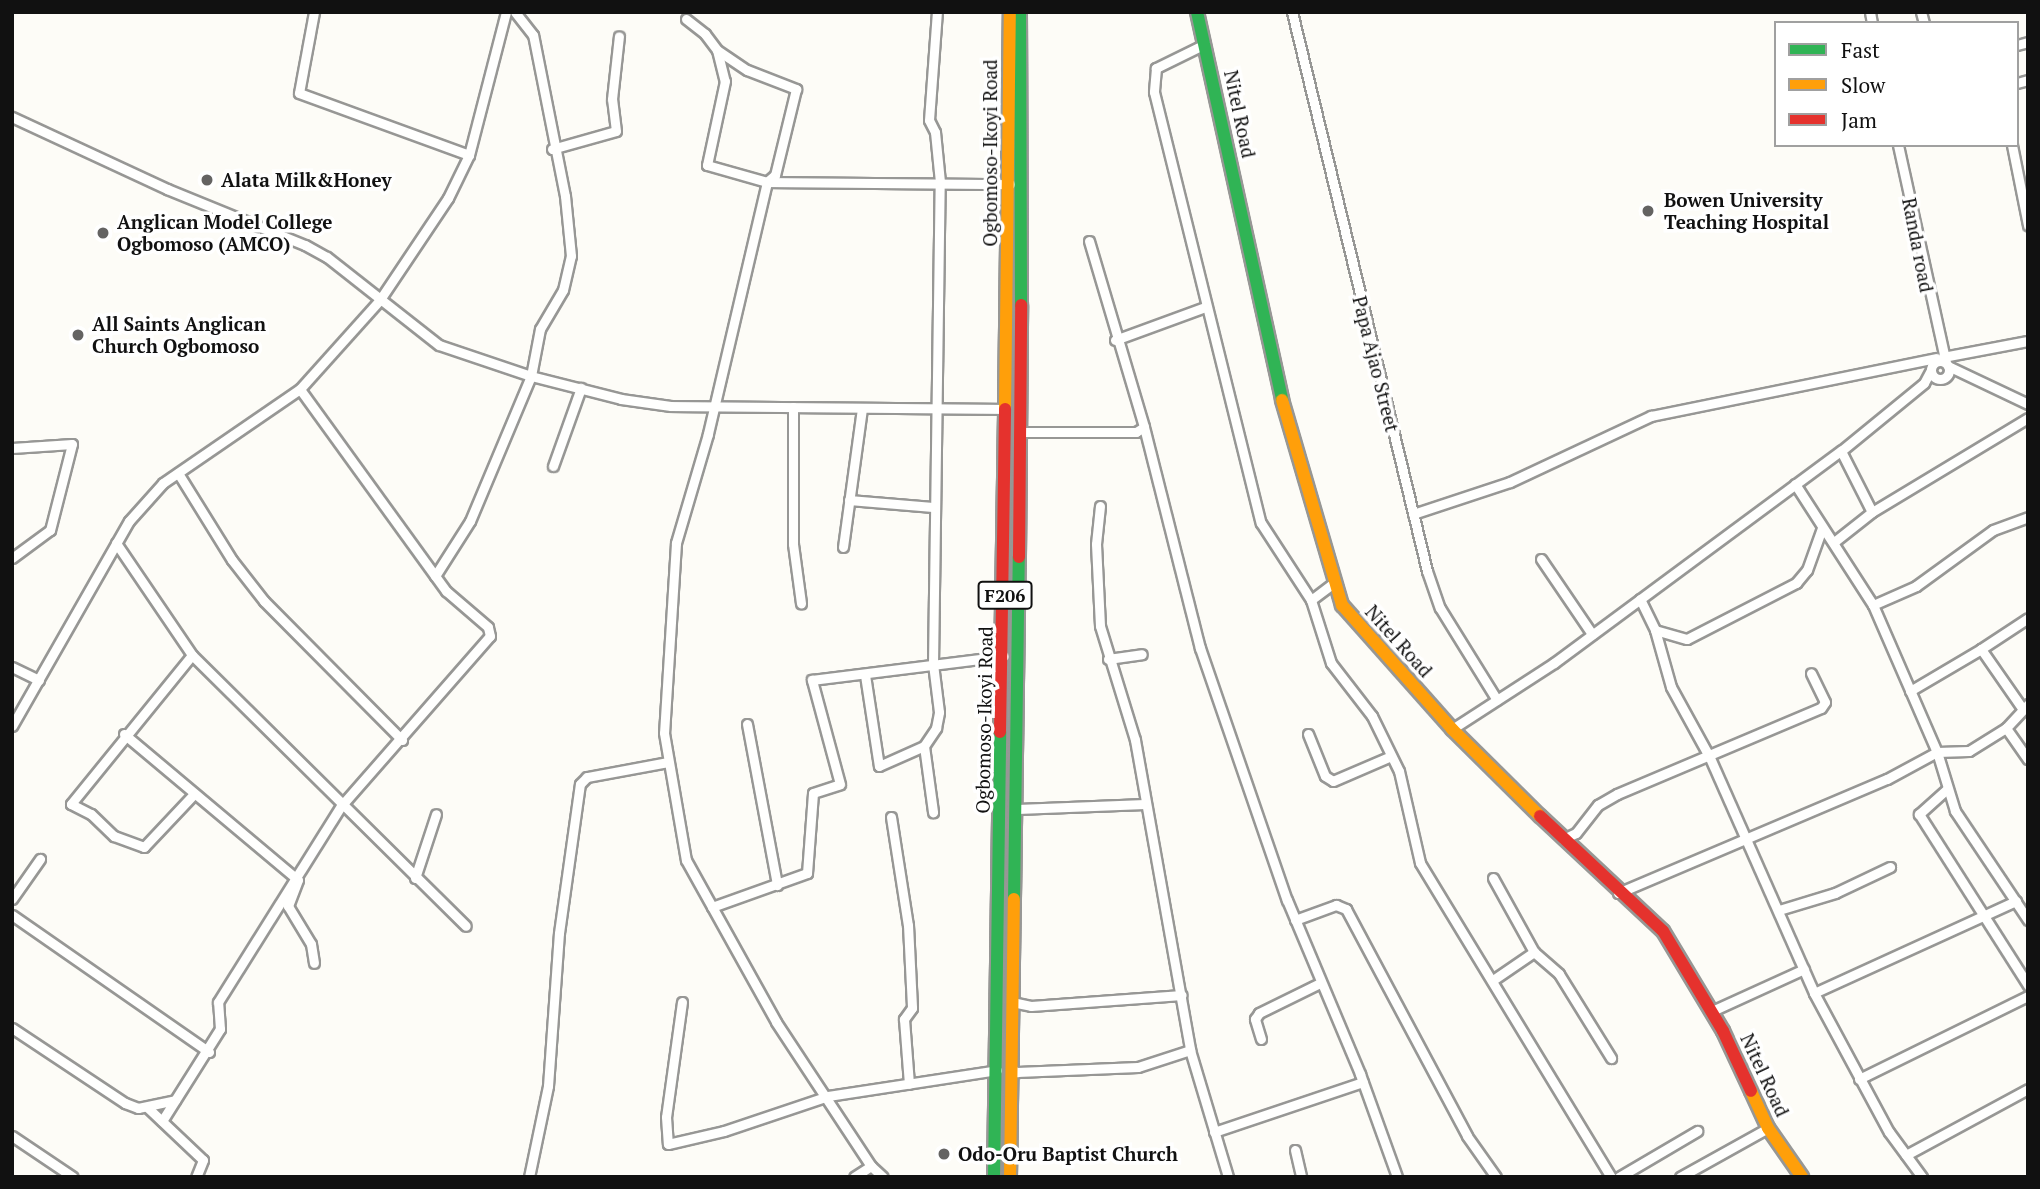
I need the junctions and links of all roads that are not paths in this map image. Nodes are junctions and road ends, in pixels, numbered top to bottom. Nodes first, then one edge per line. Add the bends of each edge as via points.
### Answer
1 (314, 12) edge
2 (506, 12) edge
3 (515, 12) edge
4 (937, 12) edge
5 (1010, 12) edge
6 (1020, 12) edge
7 (1197, 12) edge
8 (1292, 12) edge
9 (686, 19) dead end
10 (620, 36) dead end
11 (1205, 44) junction
12 (716, 50) junction
13 (12, 117) edge
14 (1898, 147) edge
15 (2012, 147) edge
16 (552, 149) junction
17 (470, 155) junction
18 (2028, 164) edge
19 (2016, 167) junction
20 (767, 182) junction
21 (940, 182) junction
22 (1010, 184) junction
23 (2028, 225) edge
24 (1089, 241) dead end
25 (1014, 290) junction
26 (379, 301) junction
27 (1205, 307) junction
28 (1115, 340) junction
29 (2028, 341) edge
30 (1940, 366) junction
31 (531, 376) junction
32 (300, 388) junction
33 (581, 388) junction
34 (2028, 404) edge
35 (793, 407) junction
36 (714, 408) junction
37 (862, 408) junction
38 (934, 410) junction
39 (1006, 410) junction
40 (2028, 418) edge
41 (1144, 427) junction
42 (1020, 432) junction
43 (12, 448) edge
44 (1841, 451) junction
45 (552, 466) dead end
46 (178, 473) junction
47 (1795, 484) junction
48 (849, 500) junction
49 (1100, 506) dead end
50 (933, 507) junction
51 (1872, 512) junction
52 (1413, 514) junction
53 (2028, 517) edge
54 (1822, 528) junction
55 (1833, 542) junction
56 (117, 543) junction
57 (843, 547) dead end
58 (12, 558) edge
59 (1541, 559) dead end
60 (435, 576) junction
61 (1332, 584) junction
62 (1640, 599) junction
63 (1311, 600) junction
64 (801, 603) dead end
65 (1873, 605) junction
66 (2028, 618) edge
67 (1655, 630) junction
68 (1592, 634) junction
69 (1980, 649) junction
70 (1142, 654) dead end
71 (192, 655) junction
72 (1004, 656) junction
73 (1108, 659) junction
74 (933, 664) junction
75 (12, 667) edge
76 (1811, 673) dead end
77 (864, 675) junction
78 (39, 680) junction
79 (1910, 691) junction
80 (1497, 700) junction
81 (2025, 706) edge
82 (747, 724) dead end
83 (12, 726) edge
84 (2006, 728) junction
85 (1452, 729) junction
86 (124, 734) junction
87 (1308, 734) dead end
88 (402, 740) junction
89 (924, 746) junction
90 (1937, 752) junction
91 (1391, 756) junction
92 (1710, 758) junction
93 (2028, 759) edge
94 (668, 762) junction
95 (1947, 789) junction
96 (194, 794) junction
97 (1145, 804) junction
98 (341, 806) junction
99 (1017, 809) junction
100 (933, 812) dead end
101 (436, 814) dead end
102 (891, 817) dead end
103 (1745, 836) junction
104 (1563, 839) junction
105 (40, 859) dead end
106 (1890, 867) dead end
107 (415, 877) junction
108 (1493, 878) dead end
109 (298, 880) junction
110 (777, 885) junction
111 (1618, 893) junction
112 (12, 900) edge
113 (2016, 901) junction
114 (712, 907) junction
115 (1779, 910) junction
116 (12, 915) edge
117 (1985, 917) junction
118 (1295, 920) junction
119 (2028, 920) edge
120 (466, 926) dead end
121 (1534, 952) junction
122 (314, 963) dead end
123 (1804, 969) junction
124 (1493, 980) junction
125 (1320, 983) junction
126 (2028, 985) edge
127 (1814, 993) junction
128 (1182, 995) junction
129 (2028, 996) edge
130 (682, 1002) dead end
131 (1013, 1002) junction
132 (1712, 1012) junction
133 (12, 1028) edge
134 (1261, 1039) dead end
135 (1190, 1050) junction
136 (209, 1052) junction
137 (1611, 1058) dead end
138 (1011, 1069) junction
139 (997, 1070) junction
140 (1859, 1079) junction
141 (1363, 1082) junction
142 (909, 1084) junction
143 (2028, 1089) edge
144 (828, 1096) junction
145 (175, 1100) junction
146 (147, 1107) junction
147 (162, 1121) junction
148 (1768, 1128) junction
149 (1697, 1131) dead end
150 (1214, 1132) junction
151 (12, 1136) edge
152 (1295, 1150) dead end
153 (1906, 1155) junction
154 (871, 1166) junction
155 (73, 1177) edge
156 (196, 1177) edge
157 (529, 1177) edge
158 (854, 1177) edge
159 (883, 1177) edge
160 (994, 1177) edge
161 (1010, 1177) edge
162 (1228, 1177) edge
163 (1301, 1177) edge
164 (1398, 1177) edge
165 (1496, 1177) edge
166 (1612, 1177) edge
167 (1619, 1177) edge
168 (1680, 1177) edge
169 (1802, 1177) edge
170 (1922, 1177) edge

1 - 17 street via 299,93
2 - 17 street
3 - 16 street via 533,35
4 - 21 street via 929,120 935,132
5 - 22 main road, Ogbomoso-Ikoyi Road / F206
6 - 25 main road, Ogbomoso-Ikoyi Road / F206
7 - 11 main road, Nitel Road
8 - 52 street, Papa Ajao Street
9 - 12 street
10 - 16 street via 612,99 616,131
11 - 27 street via 1163,61 1153,76
11 - 61 main road, Nitel Road via 1289,428
12 - 20 street via 726,92 705,162
12 - 20 street via 747,70 796,89 775,175
13 - 26 street via 167,189 305,245 327,257
14 - 30 street, Randa road
15 - 19 street
16 - 31 street via 565,196 571,256 563,290 540,329
17 - 26 street via 448,198
18 - 19 street
19 - 23 street
20 - 21 street
20 - 36 street
21 - 22 street
21 - 38 street
22 - 25 main road, Ogbomoso-Ikoyi Road / F206
24 - 28 street
25 - 39 main road, Ogbomoso-Ikoyi Road / F206
25 - 42 main road, Ogbomoso-Ikoyi Road / F206
26 - 31 street via 439,345
26 - 32 street
27 - 28 street
27 - 63 street via 1261,523
28 - 41 street
29 - 30 street
30 - 34 street
30 - 44 street
30 - 52 street via 1651,416 1510,482
31 - 33 street
31 - 60 street via 470,521
32 - 46 street
32 - 60 street
33 - 36 street via 646,402
33 - 45 street
35 - 36 street
35 - 37 street
35 - 64 street via 793,544
36 - 94 street via 676,543 664,733
37 - 38 street
37 - 48 street
38 - 39 street
38 - 50 street
39 - 72 main road, Ogbomoso-Ikoyi Road / F206
40 - 51 street
41 - 42 street via 1136,432
41 - 118 street via 1188,609
42 - 99 main road, Ogbomoso-Ikoyi Road / F206
43 - 58 street via 72,444 50,530
44 - 47 street
44 - 51 street
46 - 56 street via 129,521
46 - 88 street via 232,560 264,601
47 - 54 street
47 - 62 street
48 - 50 street
48 - 57 street
49 - 73 street via 1096,544 1100,626
50 - 74 street
51 - 55 street
52 - 80 street, Papa Ajao Street via 1440,608
53 - 65 street via 1993,530 1916,586
54 - 55 street
54 - 67 street via 1807,570 1796,583 1686,639
55 - 65 street
56 - 71 street
56 - 78 street
59 - 68 street
60 - 88 street via 488,627 490,636
61 - 63 street
61 - 85 main road, Nitel Road via 1352,620
62 - 67 street
62 - 68 street
63 - 91 street via 1331,663 1372,716
65 - 79 street
66 - 69 street
67 - 92 street via 1671,687
68 - 80 street
69 - 79 street
69 - 81 street
70 - 73 street
71 - 86 street
71 - 98 street
72 - 74 street
72 - 139 main road, Ogbomoso-Ikoyi Road / F206
73 - 97 street via 1135,740
74 - 77 street
74 - 89 street via 939,712 936,728
75 - 78 street
76 - 92 street via 1824,706
77 - 89 street via 879,766
77 - 110 street via 812,680 840,784 813,793 807,873
78 - 83 street
79 - 90 street
80 - 85 street
81 - 84 street
82 - 110 street
84 - 90 street via 1969,751
84 - 93 street
85 - 104 main road, Nitel Road
86 - 96 street
86 - 96 street via 71,804 91,814 114,836 144,847
87 - 91 street via 1325,776 1333,781
88 - 98 street
89 - 100 street
90 - 95 street
90 - 103 street via 1887,779
91 - 124 street via 1399,771 1420,863
92 - 103 street
92 - 104 street via 1617,794 1598,805 1576,833
94 - 114 street via 685,860
94 - 157 street via 587,777 580,784 559,933 550,1075
95 - 113 street via 1955,811
95 - 117 street via 1919,814
96 - 109 street
97 - 99 street
97 - 128 street
98 - 107 street
98 - 109 street
99 - 131 main road, Ogbomoso-Ikoyi Road / F206
101 - 107 street
102 - 142 street via 908,925 912,1008 904,1019
103 - 111 street
103 - 115 street
104 - 111 main road, Nitel Road
105 - 112 street
106 - 115 street via 1835,893
107 - 120 street
108 - 121 street
109 - 122 street via 288,906 311,944
109 - 136 street via 218,1002 220,1029
110 - 114 street
111 - 132 main road, Nitel Road via 1663,931
113 - 117 street
113 - 119 street
114 - 144 street via 776,1022
115 - 123 street
116 - 136 street
117 - 126 street
117 - 127 street
118 - 125 street
118 - 165 street via 1336,905 1346,909 1467,1136
121 - 124 street
121 - 137 street via 1559,974
123 - 127 street
123 - 132 street
124 - 166 street
125 - 134 street via 1259,1013 1255,1019
125 - 141 street
127 - 140 street
128 - 131 street via 1031,1006
128 - 135 street
129 - 140 street
130 - 144 street via 666,1117 668,1144 748,1124
131 - 138 main road, Ogbomoso-Ikoyi Road / F206
132 - 148 main road, Nitel Road
133 - 146 street via 125,1103
135 - 138 street via 1138,1067
135 - 150 street
136 - 145 street
138 - 161 main road, Ogbomoso-Ikoyi Road / F206
139 - 142 street
139 - 160 main road, Ogbomoso-Ikoyi Road / F206
140 - 153 street
141 - 150 street
141 - 164 street
142 - 144 street
143 - 153 street
144 - 154 street
145 - 146 street
145 - 147 street
146 - 147 street
147 - 156 street via 203,1160
148 - 168 street
148 - 169 main road, Nitel Road
149 - 167 street
150 - 162 street
151 - 155 street
152 - 163 street
153 - 170 street
154 - 158 street
154 - 159 street

